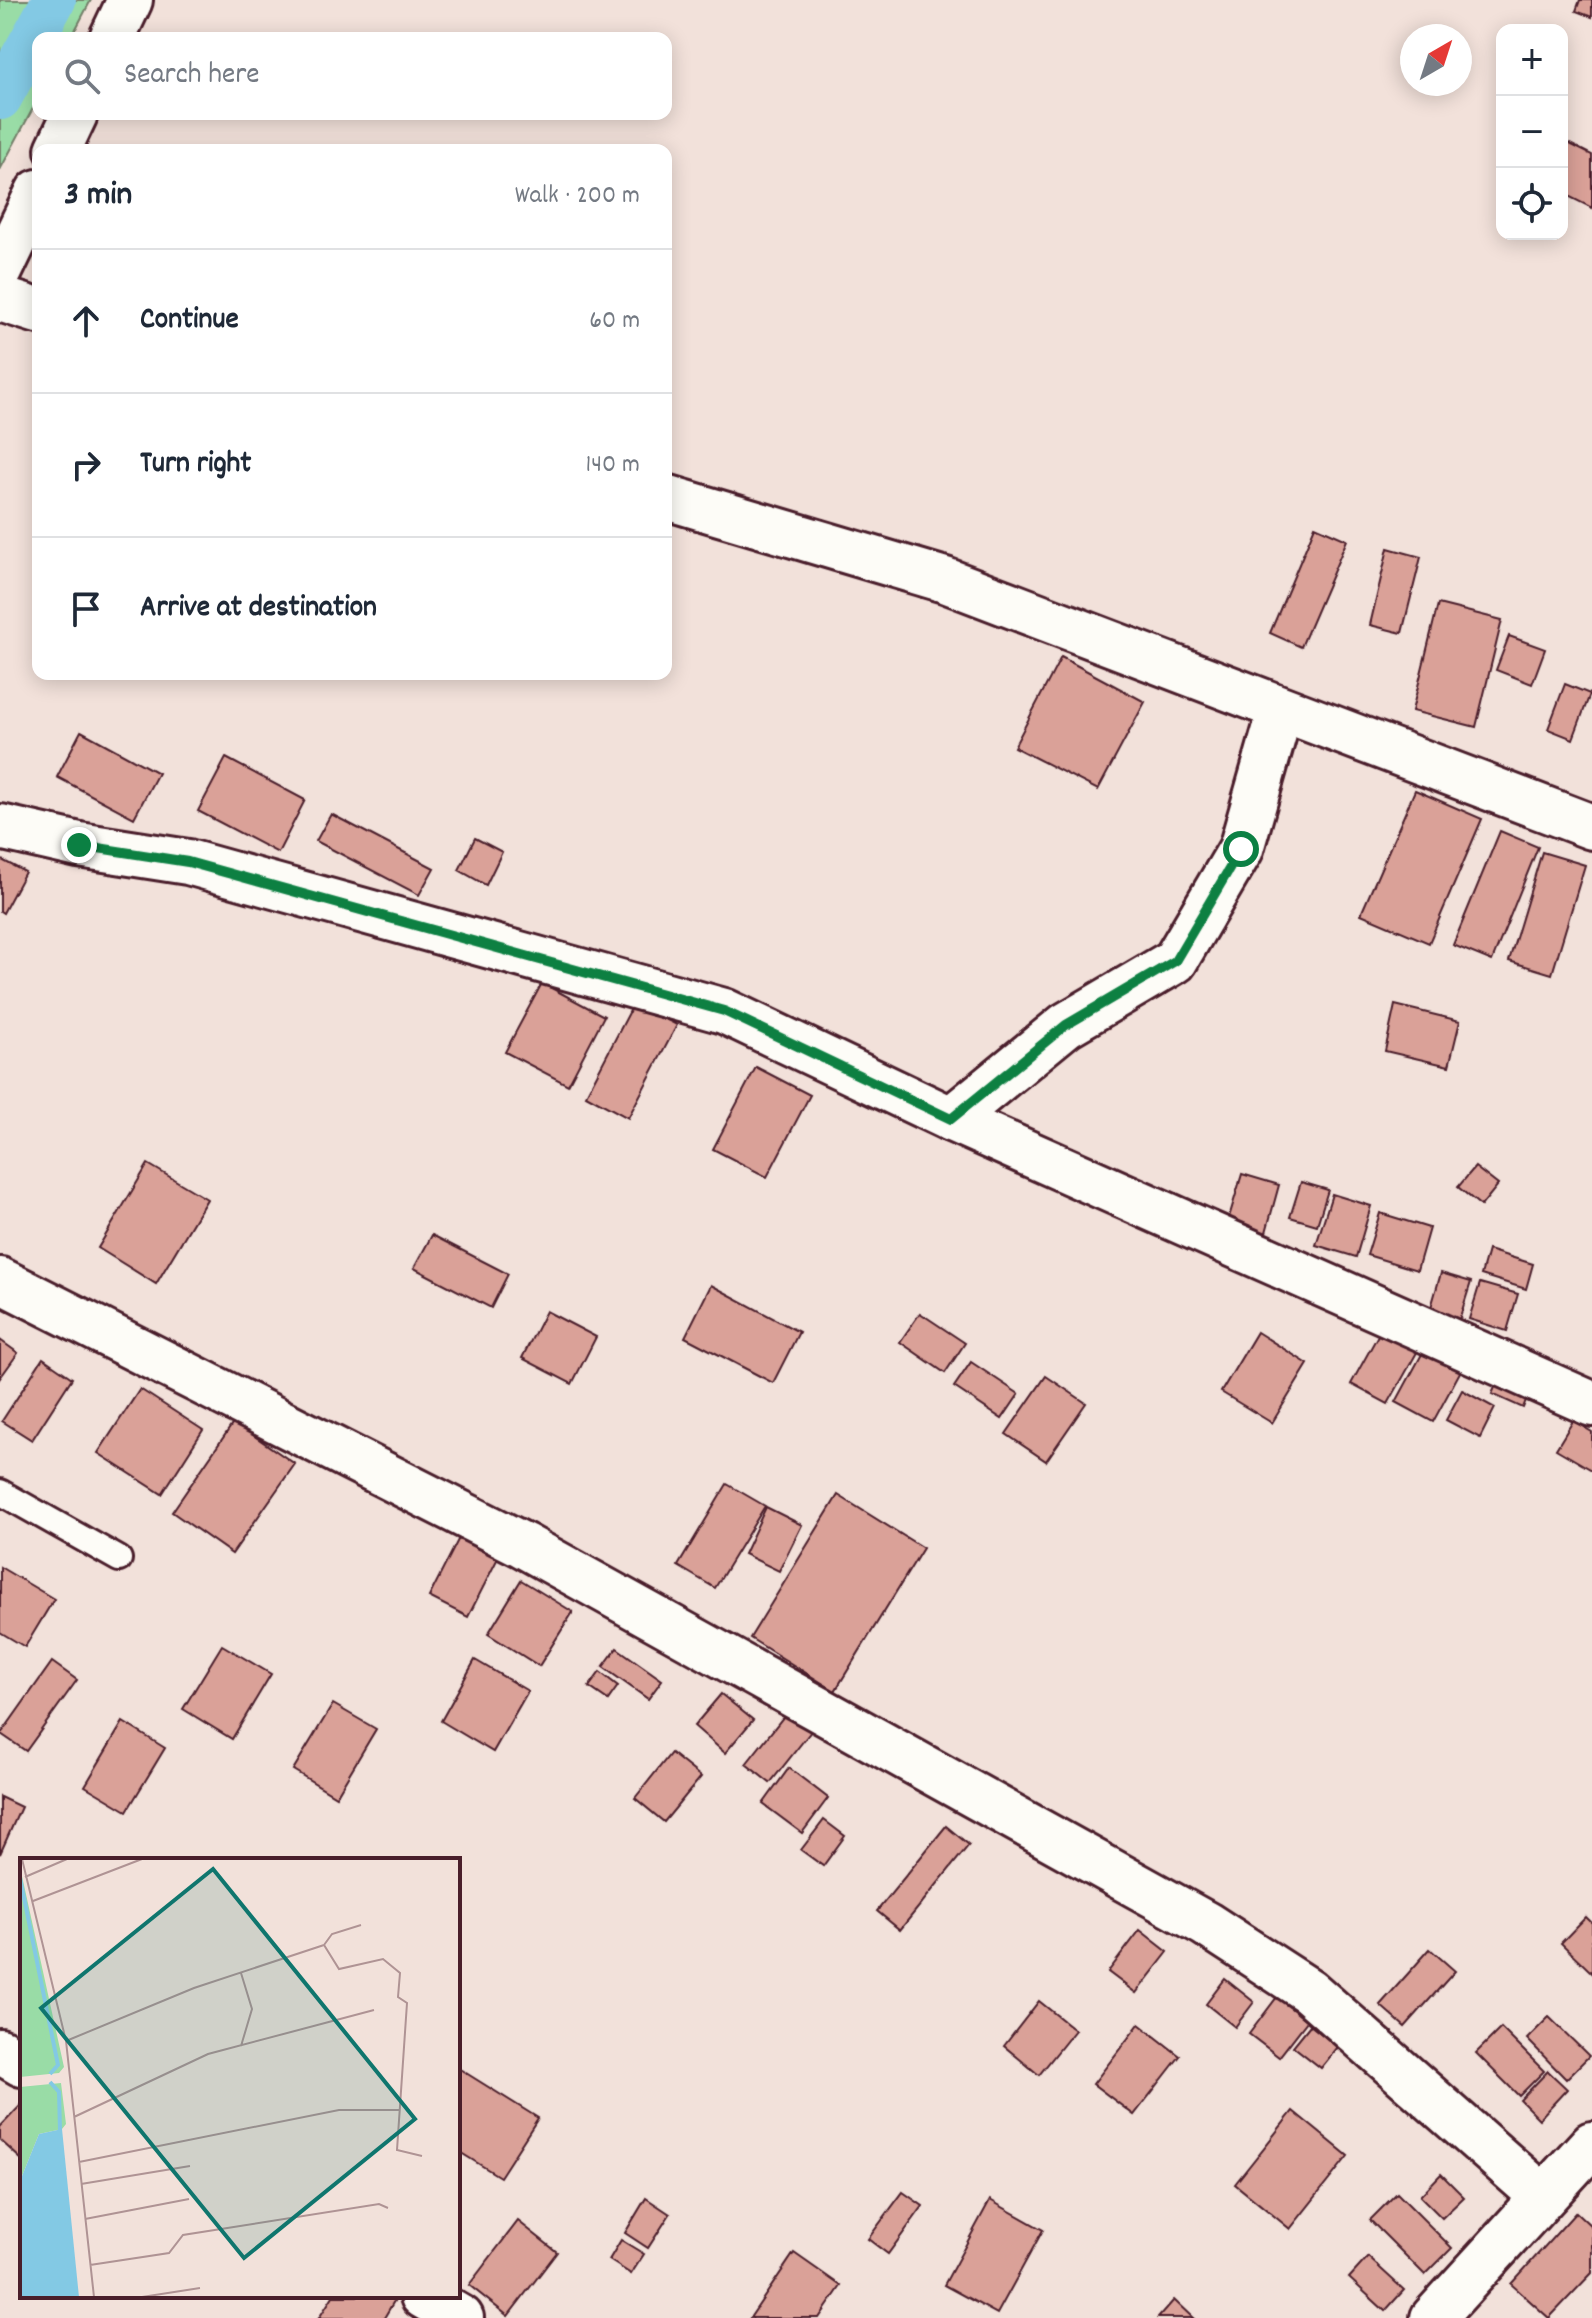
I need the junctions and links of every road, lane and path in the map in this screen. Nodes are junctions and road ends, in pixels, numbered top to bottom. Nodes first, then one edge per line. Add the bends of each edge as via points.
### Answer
1 (130, 0) edge
2 (115, 32) edge
3 (72, 120) edge
4 (61, 144) edge
5 (32, 204) edge
6 (0, 271) edge
7 (0, 299) edge
8 (32, 309) edge
9 (672, 499) edge
10 (1281, 709) junction
11 (0, 827) edge
12 (1592, 827) edge
13 (951, 1119) junction
14 (0, 1280) edge
15 (1592, 1404) edge
16 (0, 1492) edge
17 (119, 1559) dead end
18 (0, 2051) edge
19 (20, 2063) edge
20 (1592, 2144) edge
21 (1543, 2197) junction
22 (426, 2298) edge
23 (461, 2318) edge
24 (1433, 2318) edge

1 - 2 street
3 - 4 street
5 - 6 street
7 - 8 street
9 - 10 street via 945,580
10 - 12 street
10 - 13 street via 1241,849 1175,961 1066,1025
11 - 13 street via 188,862 724,1011
13 - 15 street
14 - 21 street via 523,1545 1206,1924 1309,1991
16 - 17 lane
18 - 19 street
20 - 21 street
21 - 24 street
22 - 23 street

